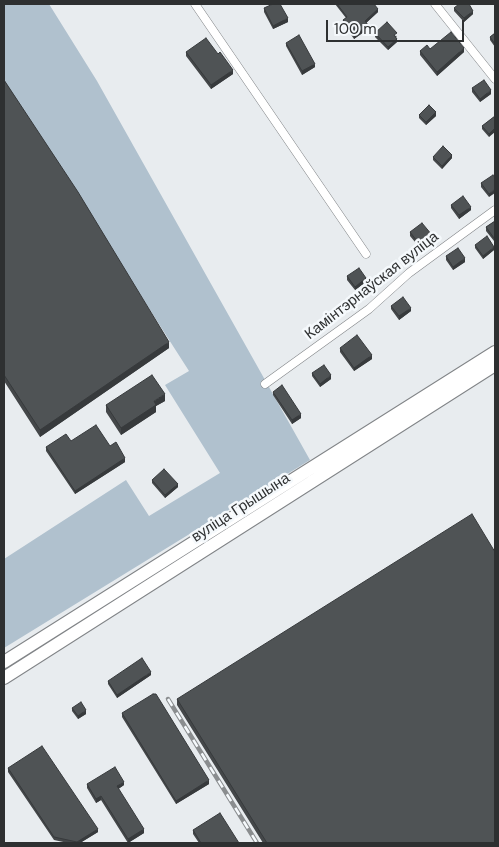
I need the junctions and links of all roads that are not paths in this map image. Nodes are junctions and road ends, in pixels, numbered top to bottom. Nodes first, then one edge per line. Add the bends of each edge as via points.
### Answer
1 (195, 4) edge
2 (435, 4) edge
3 (495, 78) edge
4 (495, 210) edge
5 (366, 254) dead end
6 (495, 352) edge
7 (495, 365) edge
8 (266, 384) dead end
9 (4, 662) edge
10 (4, 678) edge

1 - 5 street
2 - 3 street
4 - 8 street, Камінтэрнаўская вуліца via 409,273 370,309
6 - 9 main road, вуліца Грышына
7 - 10 main road, вуліца Грышына

